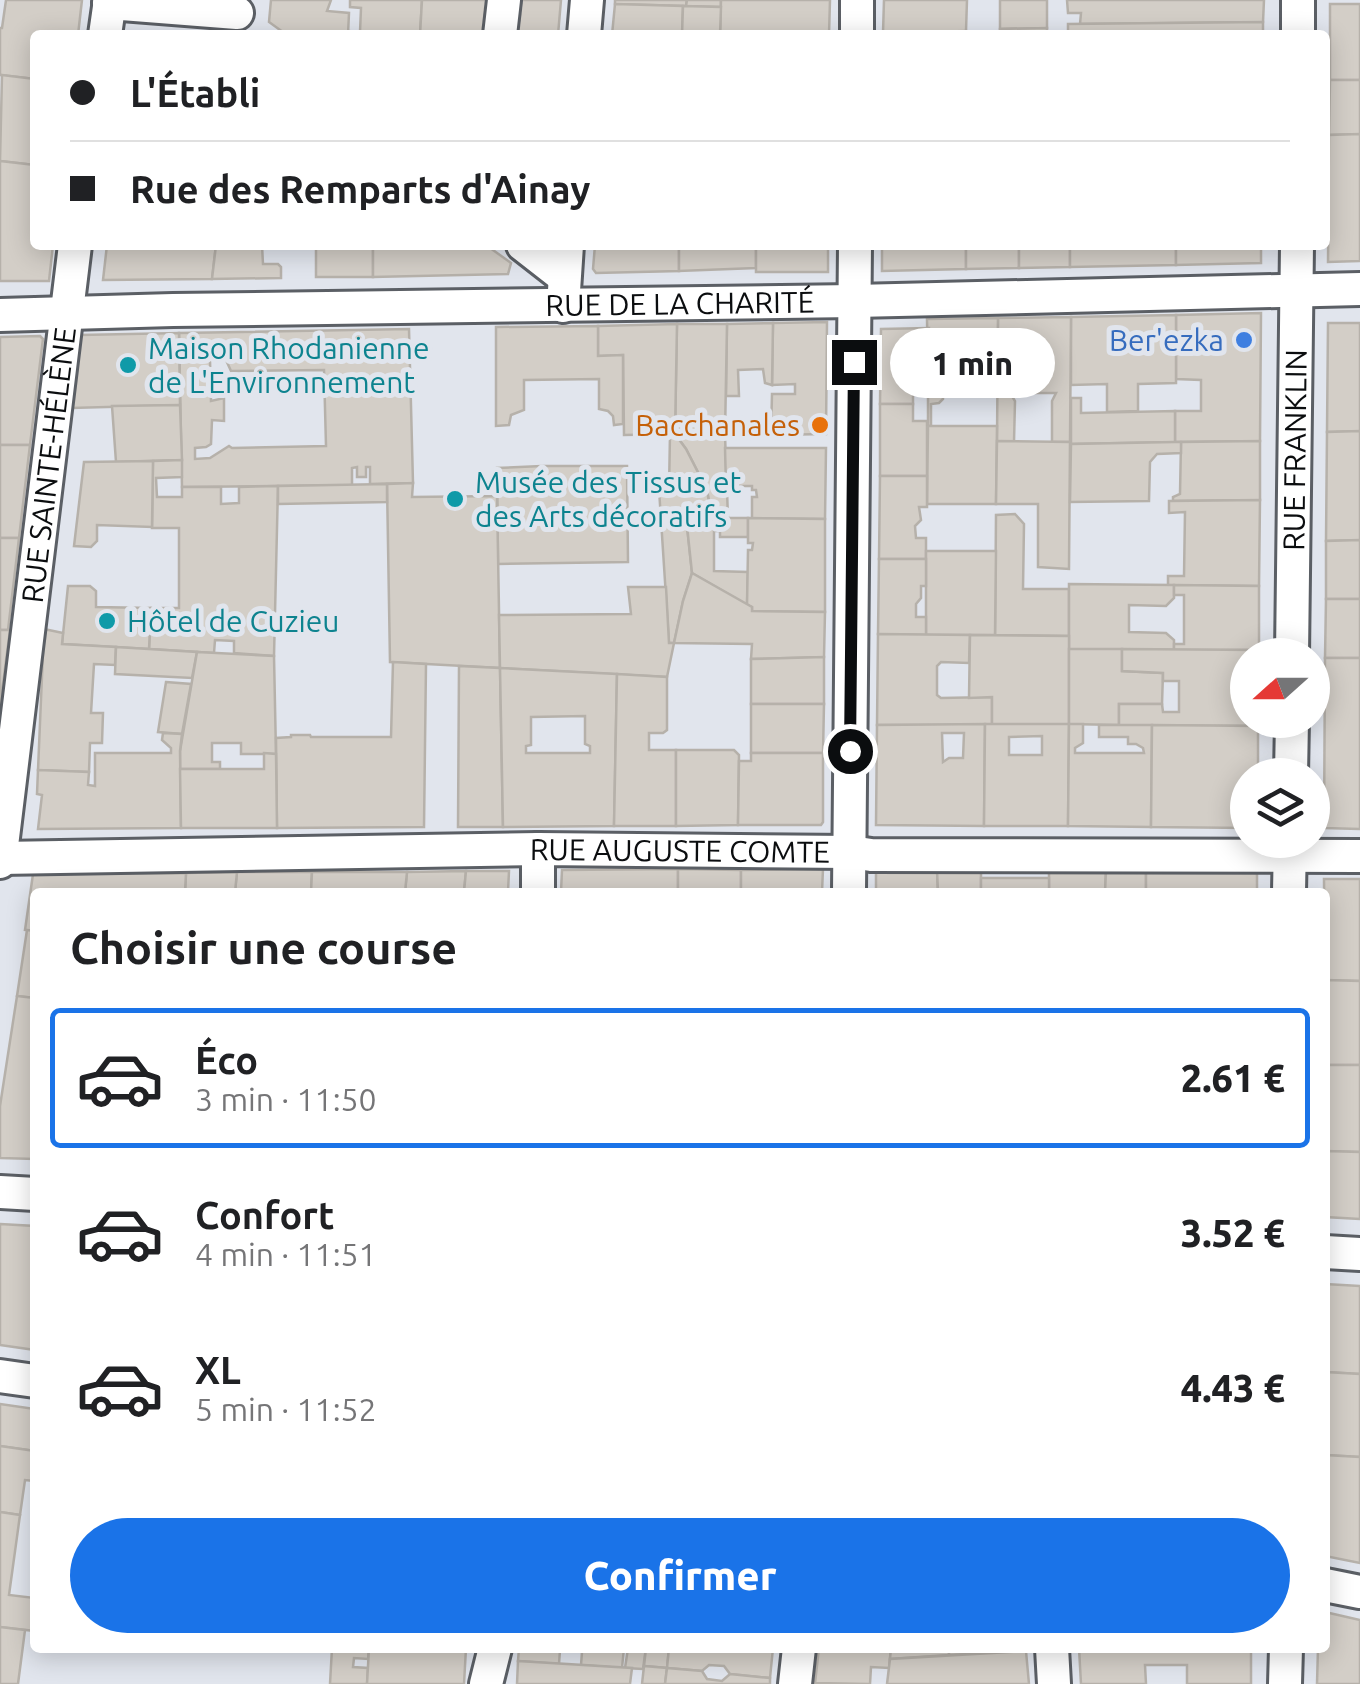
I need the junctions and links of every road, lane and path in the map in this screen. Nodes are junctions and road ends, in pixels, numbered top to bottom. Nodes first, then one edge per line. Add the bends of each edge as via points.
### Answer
1 (504, 0) edge
2 (587, 0) edge
3 (857, 0) edge
4 (1298, 0) edge
5 (108, 13) edge
6 (239, 16) edge
7 (501, 30) edge
8 (584, 30) edge
9 (857, 30) edge
10 (1298, 30) edge
11 (74, 250) edge
12 (530, 250) edge
13 (855, 250) edge
14 (1296, 250) edge
15 (565, 276) edge
16 (1360, 289) edge
17 (1296, 291) junction
18 (855, 301) junction
19 (65, 313) junction
20 (0, 315) edge
21 (1292, 638) edge
22 (1230, 848) edge
23 (538, 849) junction
24 (850, 852) junction
25 (1330, 852) edge
26 (1360, 856) edge
27 (1290, 858) edge
28 (0, 859) edge
29 (538, 888) edge
30 (850, 888) edge
31 (1290, 888) edge
32 (0, 1192) edge
33 (30, 1194) edge
34 (1330, 1252) edge
35 (1360, 1254) edge
36 (0, 1376) edge
37 (30, 1380) edge
38 (1330, 1586) edge
39 (1360, 1592) edge
40 (495, 1653) edge
41 (798, 1653) edge
42 (1052, 1653) edge
43 (1286, 1653) edge
44 (486, 1684) edge
45 (795, 1684) edge
46 (1054, 1684) edge
47 (1285, 1684) edge

1 - 7 street
2 - 8 street
3 - 9 street
4 - 10 street
5 - 6 street
11 - 19 street, RUE SAINTE-HÉLÈNE
12 - 15 street
13 - 18 street
14 - 17 street, RUE FRANKLIN
15 - 18 street, RUE DE LA CHARITÉ
15 - 19 street, RUE DE LA CHARITÉ
16 - 17 street, RUE DE LA CHARITÉ
17 - 18 street, RUE DE LA CHARITÉ
17 - 21 street, RUE FRANKLIN
18 - 24 street
19 - 20 street, RUE DE LA CHARITÉ
19 - 28 street, RUE SAINTE-HÉLÈNE
22 - 24 street, RUE AUGUSTE COMTE
23 - 24 street, RUE AUGUSTE COMTE
23 - 28 street, RUE AUGUSTE COMTE
23 - 29 street
24 - 30 street
25 - 26 street, RUE AUGUSTE COMTE
27 - 31 street
32 - 33 street
34 - 35 street
36 - 37 street
38 - 39 street
40 - 44 street
41 - 45 street
42 - 46 street
43 - 47 street

